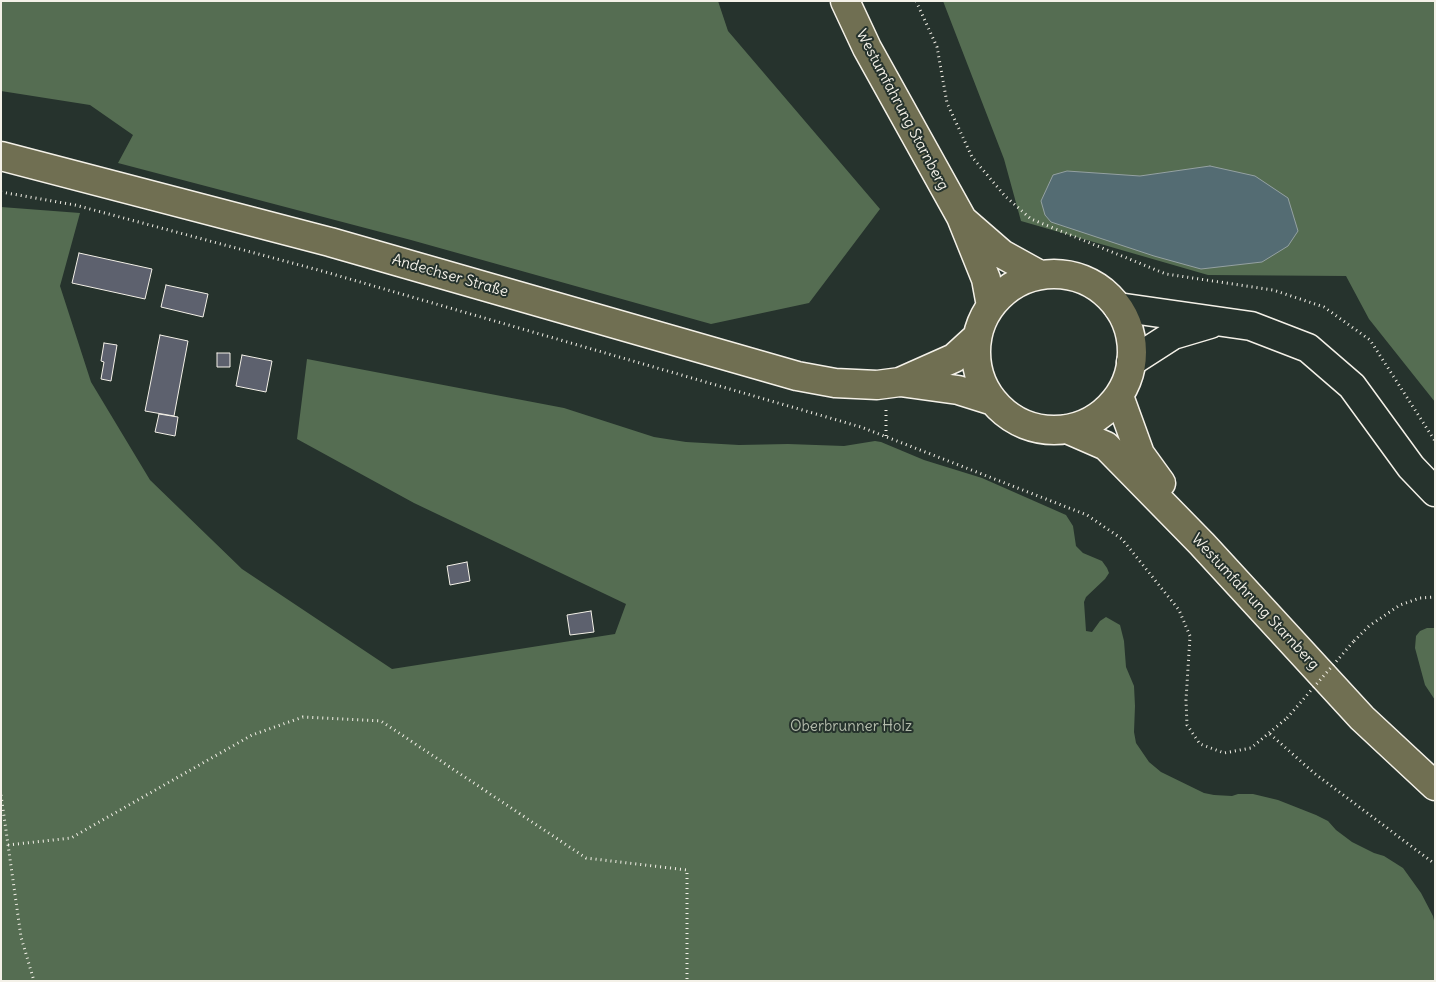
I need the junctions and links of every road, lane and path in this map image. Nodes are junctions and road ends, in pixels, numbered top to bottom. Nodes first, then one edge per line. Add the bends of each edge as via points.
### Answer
1 (845, 1) edge
2 (916, 1) edge
3 (1, 156) edge
4 (1, 192) edge
5 (960, 217) junction
6 (1040, 275) junction
7 (991, 306) junction
8 (1118, 307) junction
9 (1219, 322) junction
10 (977, 337) junction
11 (1131, 362) junction
12 (900, 382) junction
13 (1119, 396) junction
14 (993, 401) junction
15 (1067, 429) junction
16 (1435, 441) edge
17 (1435, 492) edge
18 (1202, 544) junction
19 (1435, 597) edge
20 (1270, 734) junction
21 (1435, 786) edge
22 (1, 795) edge
23 (8, 846) junction
24 (1435, 864) edge
25 (34, 981) edge
26 (687, 981) edge

1 - 5 main road, Westumfahrung Starnberg via 867,48
2 - 16 path via 937,47 947,103 972,157 1005,196 1031,219 1166,274 1273,290 1324,307 1370,340
3 - 12 main road, Andechser Straße via 330,242 797,376 835,383 877,385
4 - 20 path via 74,205 322,271 861,427 1088,515 1122,539 1179,610 1190,636 1186,725 1200,744 1224,753 1251,748
5 - 6 main road via 1002,254
5 - 7 main road via 986,279
6 - 7 main road via 1021,281
6 - 8 main road via 1084,280 1102,291
7 - 10 main road
8 - 9 street
8 - 11 main road via 1127,324
9 - 11 street via 1173,335
9 - 17 street via 1251,326 1308,348 1352,386 1411,467
10 - 12 main road, Andechser Straße via 954,358
10 - 14 main road via 976,360 982,382
11 - 13 main road
12 - 14 main road, Andechser Straße via 958,390
13 - 15 main road via 1087,423
13 - 18 main road via 1140,454
14 - 15 main road via 1026,425 1047,430
15 - 18 main road, Westumfahrung Starnberg via 1106,446
18 - 21 main road, Westumfahrung Starnberg via 1362,718
19 - 20 path, bridge via 1400,605 1369,626
20 - 24 path via 1314,773
22 - 23 path
23 - 25 path via 21,937
23 - 26 path via 71,838 252,735 303,717 381,721 586,858 687,870

